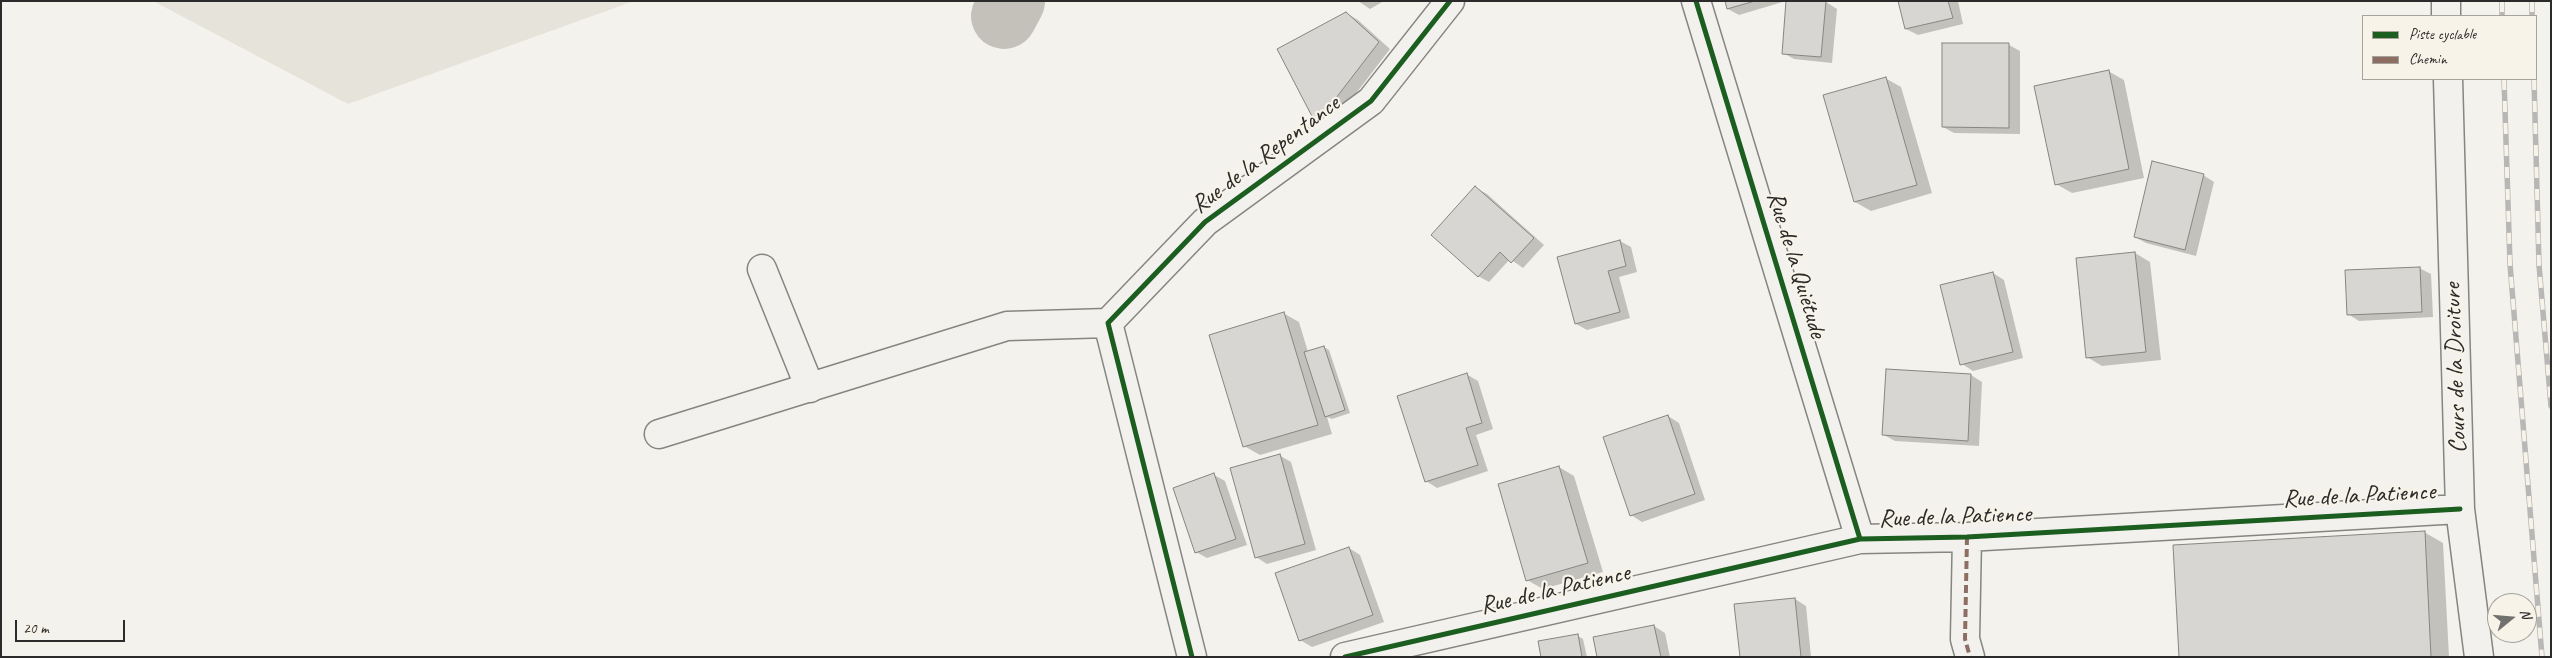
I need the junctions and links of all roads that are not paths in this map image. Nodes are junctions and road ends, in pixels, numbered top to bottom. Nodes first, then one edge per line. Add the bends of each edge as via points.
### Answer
1 (1450, 1) edge
2 (1696, 1) edge
3 (2446, 1) edge
4 (2446, 15) edge
5 (2448, 80) edge
6 (762, 269) dead end
7 (1108, 324) junction
8 (810, 388) junction
9 (659, 434) dead end
10 (2460, 509) junction
11 (1967, 537) junction
12 (1860, 539) junction
13 (1192, 657) edge
14 (1344, 657) edge
15 (1970, 657) edge
16 (2479, 657) edge

1 - 7 street, Rue de la Repentance via 1371,101 1205,222
2 - 12 street, Rue de la Quiétude
3 - 4 street
5 - 10 street, Cours de la Droiture
6 - 8 street
7 - 8 street via 1006,326
7 - 13 street
8 - 9 street
10 - 11 street, Rue de la Patience
10 - 16 street, Cours de la Droiture
11 - 12 street, Rue de la Patience
11 - 15 street via 1965,640
12 - 14 street, Rue de la Patience

